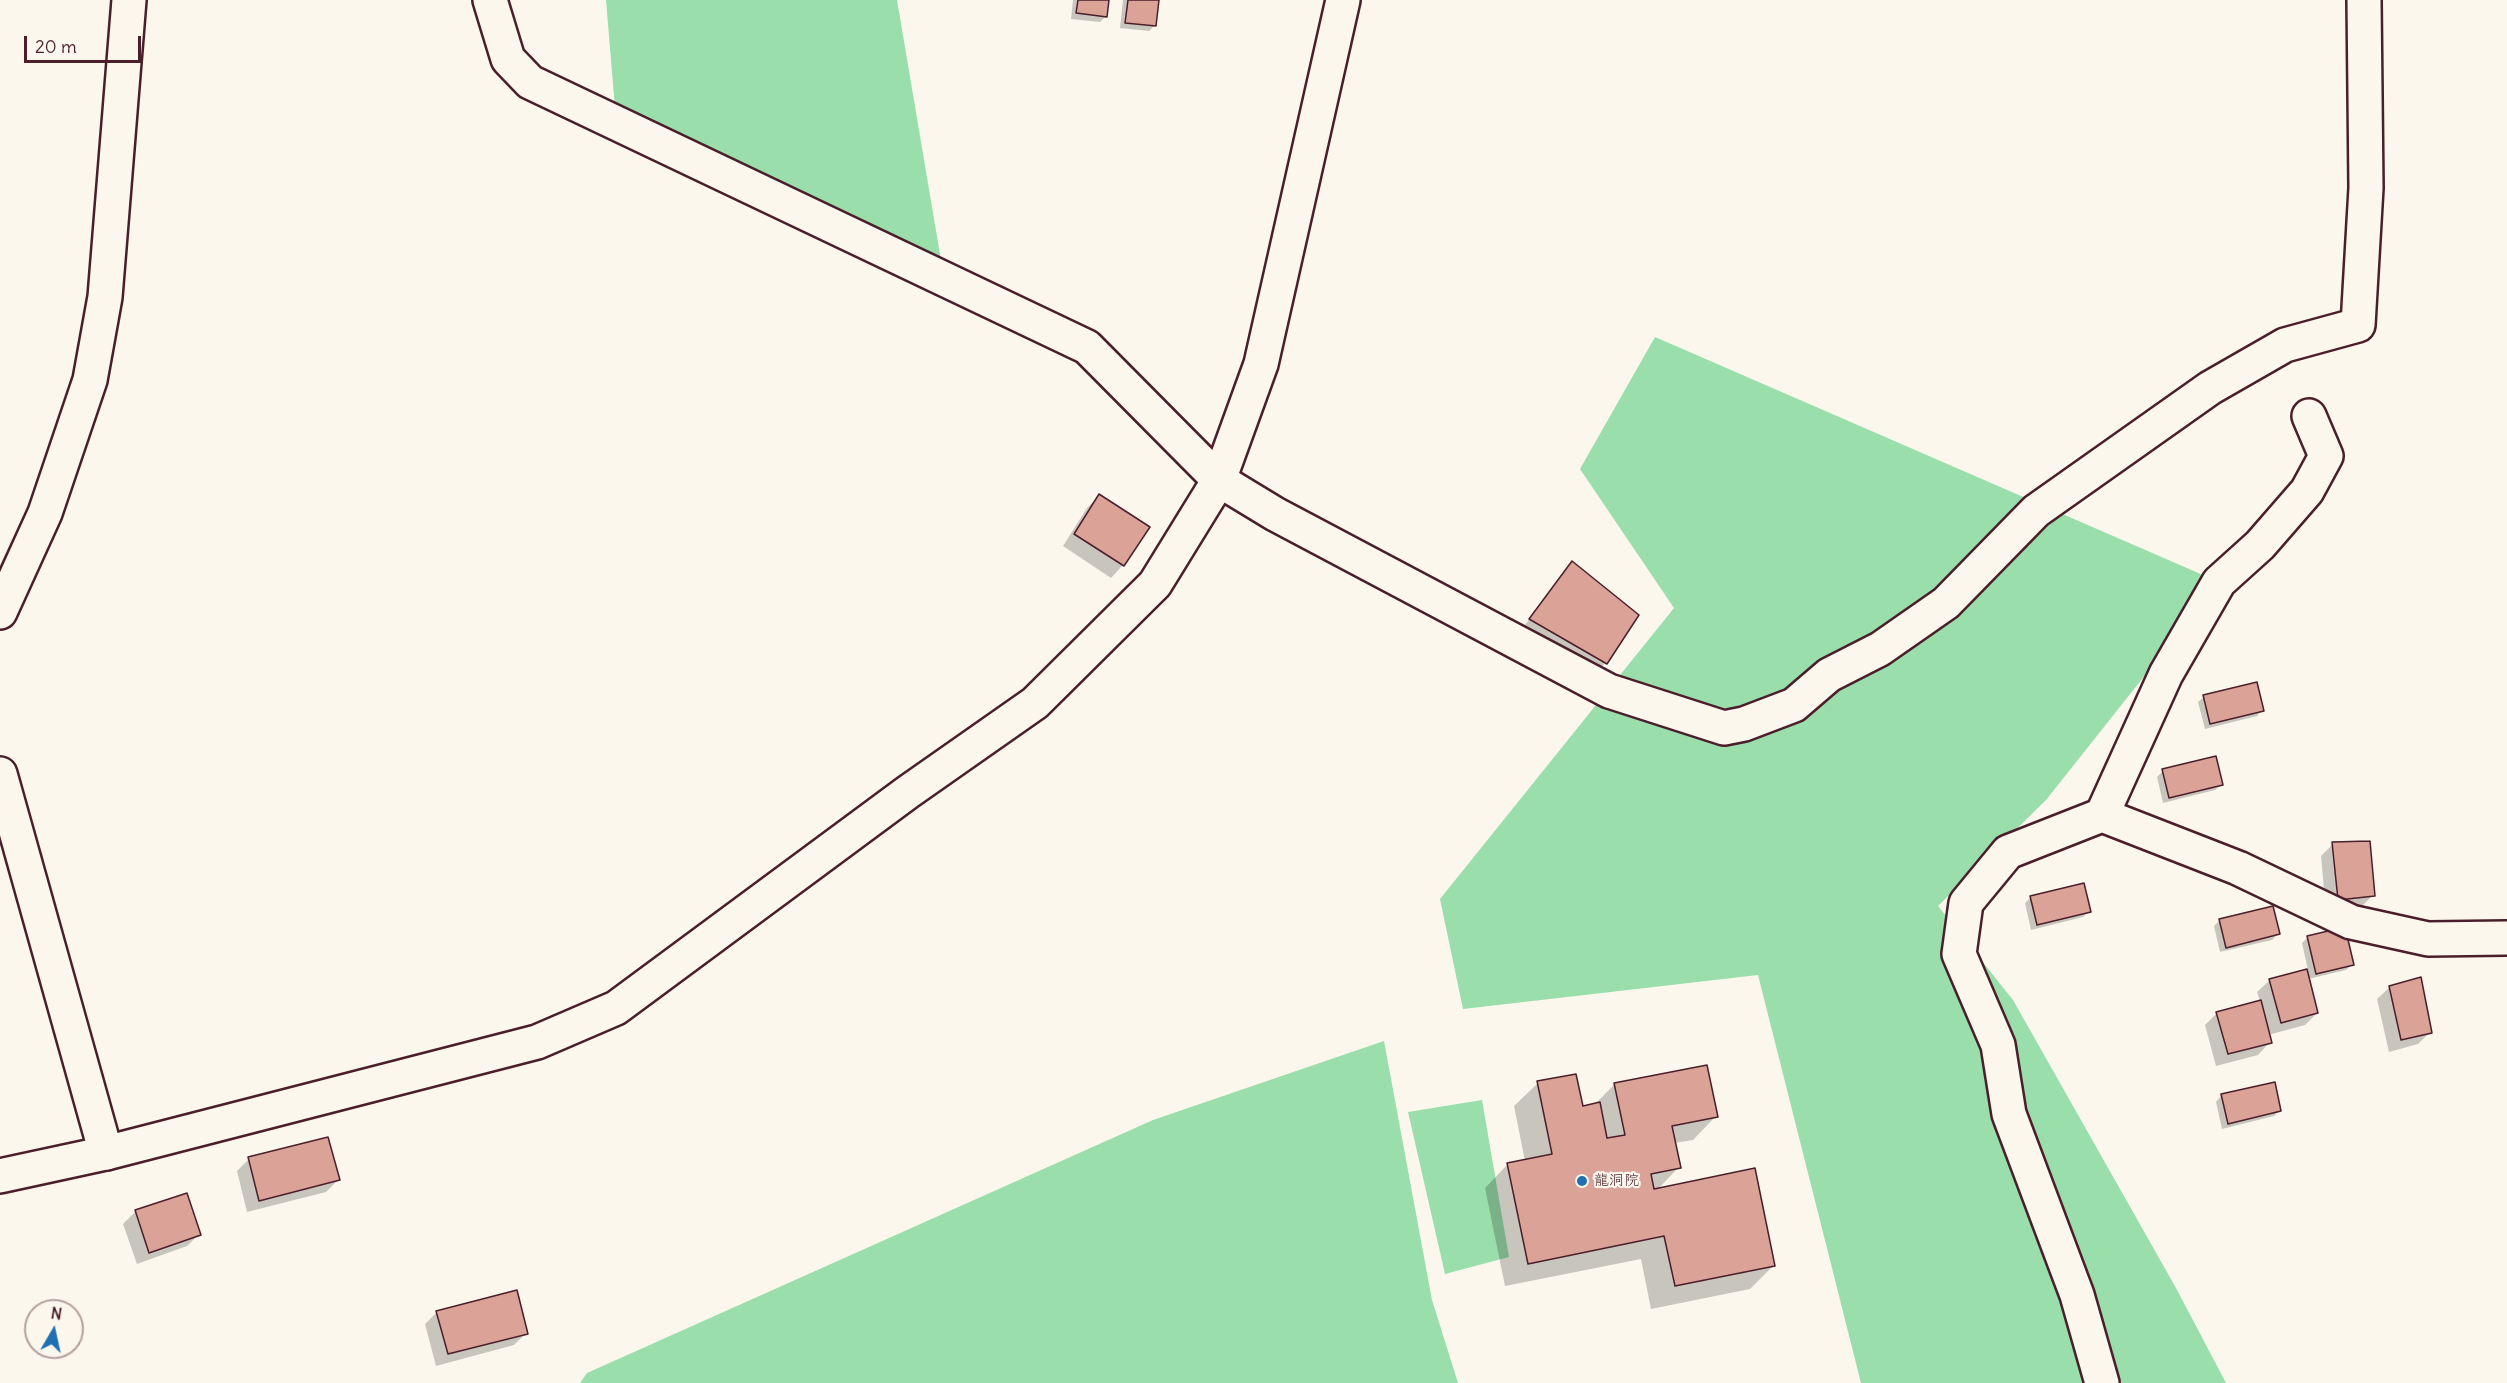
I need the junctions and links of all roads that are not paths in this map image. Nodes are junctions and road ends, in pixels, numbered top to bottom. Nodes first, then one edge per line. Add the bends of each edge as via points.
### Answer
1 (129, 0) edge
2 (490, 0) edge
3 (1343, 0) edge
4 (2364, 0) edge
5 (2309, 416) dead end
6 (1219, 480) junction
7 (0, 612) edge
8 (0, 774) edge
9 (2102, 815) junction
10 (2507, 939) edge
11 (106, 1153) junction
12 (0, 1176) edge
13 (2102, 1383) edge

1 - 7 street via 105,297 90,380 45,513
2 - 6 street via 507,58 530,82 1087,347
3 - 6 street via 1261,364
4 - 6 street via 2366,188 2358,325 2285,345 2210,388 2036,511 1946,603 1880,649 1829,675 1794,705 1724,728 1609,691 1275,514
5 - 9 street via 2326,456 2307,491 2260,545 2219,582 2166,674
6 - 11 street via 1155,584 1035,703 616,1008 537,1042
8 - 11 street
9 - 10 street via 2238,868 2351,922 2428,939
9 - 13 street via 2008,852 1966,903 1959,954 1998,1046 2009,1113 2077,1295
11 - 12 street

